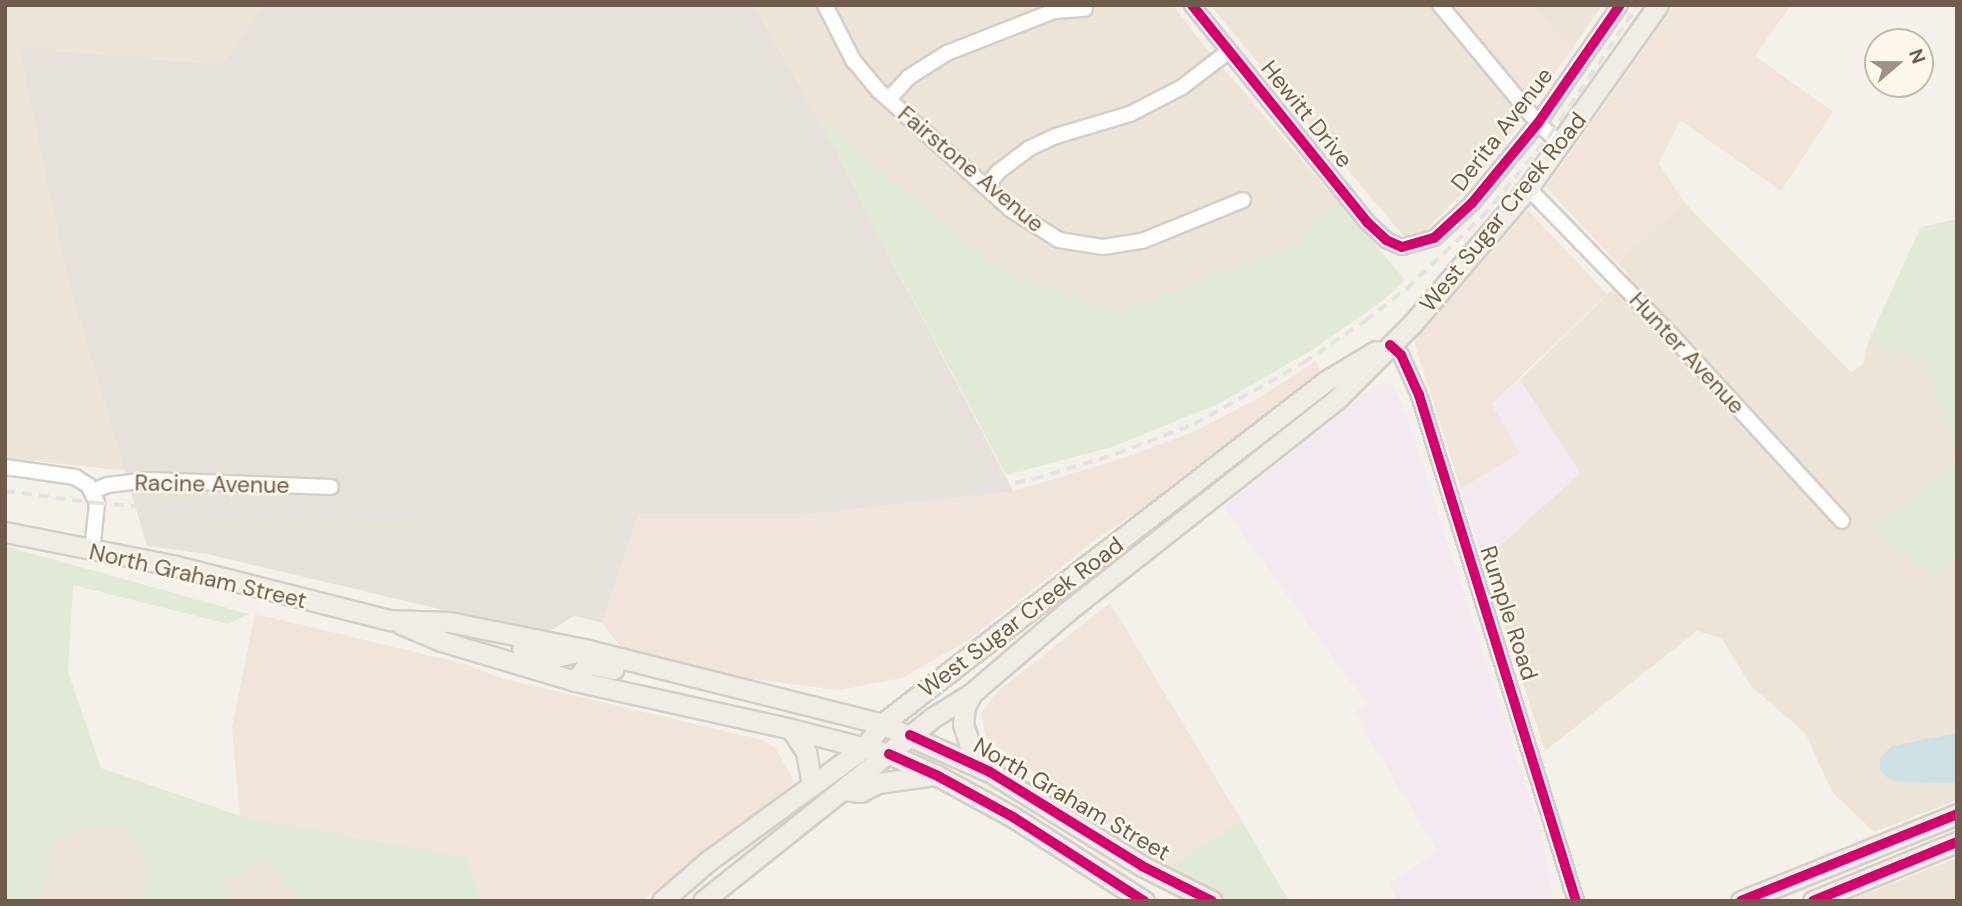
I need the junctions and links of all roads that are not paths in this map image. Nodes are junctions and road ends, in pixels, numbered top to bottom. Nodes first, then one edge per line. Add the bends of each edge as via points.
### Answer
1 (825, 5) edge
2 (1192, 5) edge
3 (1440, 5) edge
4 (1620, 5) edge
5 (1657, 5) edge
6 (1085, 9) dead end
7 (1229, 51) junction
8 (889, 99) junction
9 (1538, 123) junction
10 (1562, 145) junction
11 (986, 187) junction
12 (1528, 188) junction
13 (1243, 200) dead end
14 (1395, 245) joint
15 (1390, 345) junction
16 (5, 467) edge
17 (1213, 469) junction
18 (331, 486) dead end
19 (93, 491) junction
20 (1842, 521) dead end
21 (1174, 527) junction
22 (5, 532) edge
23 (92, 551) junction
24 (390, 620) junction
25 (458, 646) junction
26 (584, 649) junction
27 (685, 675) junction
28 (575, 681) junction
29 (972, 693) junction
30 (883, 724) junction
31 (791, 729) junction
32 (911, 735) junction
33 (865, 747) junction
34 (889, 754) junction
35 (990, 772) junction
36 (936, 775) junction
37 (812, 784) junction
38 (845, 790) junction
39 (1957, 814) edge
40 (1957, 842) edge
41 (662, 901) edge
42 (703, 901) edge
43 (1144, 901) edge
44 (1212, 901) edge
45 (1576, 901) edge
46 (1741, 901) edge
47 (1812, 901) edge

1 - 8 street, Fairstone Avenue via 853,60
2 - 7 street, Hewitt Drive
3 - 9 street
4 - 9 street, Derita Avenue
5 - 10 main road, West Sugar Creek Road
6 - 8 street via 1055,11 947,53 909,78
7 - 11 street via 1182,87 1130,114 1030,148
7 - 14 street, Hewitt Drive via 1367,222
8 - 11 street, Fairstone Avenue
9 - 10 street
9 - 14 street, Derita Avenue via 1483,191 1444,230 1422,243
10 - 12 main road, West Sugar Creek Road
11 - 13 street, Fairstone Avenue via 1045,233 1074,244 1103,247 1161,234
12 - 15 main road, West Sugar Creek Road
12 - 20 street, Hunter Avenue
15 - 17 main road, West Sugar Creek Road via 1326,381
15 - 21 main road, West Sugar Creek Road via 1336,400
15 - 45 street, Rumple Road via 1401,355 1419,395
16 - 19 street via 75,477
17 - 21 main road via 1216,484 1212,491
17 - 30 main road, West Sugar Creek Road
18 - 19 street, Racine Avenue via 148,480
19 - 23 street via 97,503
21 - 29 main road, West Sugar Creek Road
22 - 23 main road, North Graham Street
23 - 24 main road, North Graham Street via 172,565
24 - 25 main road, North Graham Street
24 - 26 main road, North Graham Street via 449,622
25 - 26 main road via 525,649 556,657
25 - 28 main road, North Graham Street
26 - 27 main road, North Graham Street
27 - 28 main road via 628,673 588,664
27 - 30 main road, North Graham Street
28 - 31 main road, North Graham Street
29 - 32 main road, West Sugar Creek Road
29 - 35 main road via 963,717 965,736
30 - 32 main road, North Graham Street
30 - 33 main road, West Sugar Creek Road
31 - 33 main road, North Graham Street
31 - 37 main road via 806,751
32 - 34 main road, West Sugar Creek Road
32 - 35 main road, North Graham Street
33 - 34 main road, North Graham Street
33 - 37 main road, West Sugar Creek Road
34 - 36 main road, North Graham Street
34 - 38 main road, West Sugar Creek Road
35 - 44 main road, North Graham Street via 1142,866
36 - 38 main road via 878,783 860,792
36 - 43 main road, North Graham Street via 1013,817
37 - 41 main road, West Sugar Creek Road
38 - 42 main road, West Sugar Creek Road
39 - 46 main road
40 - 47 main road

